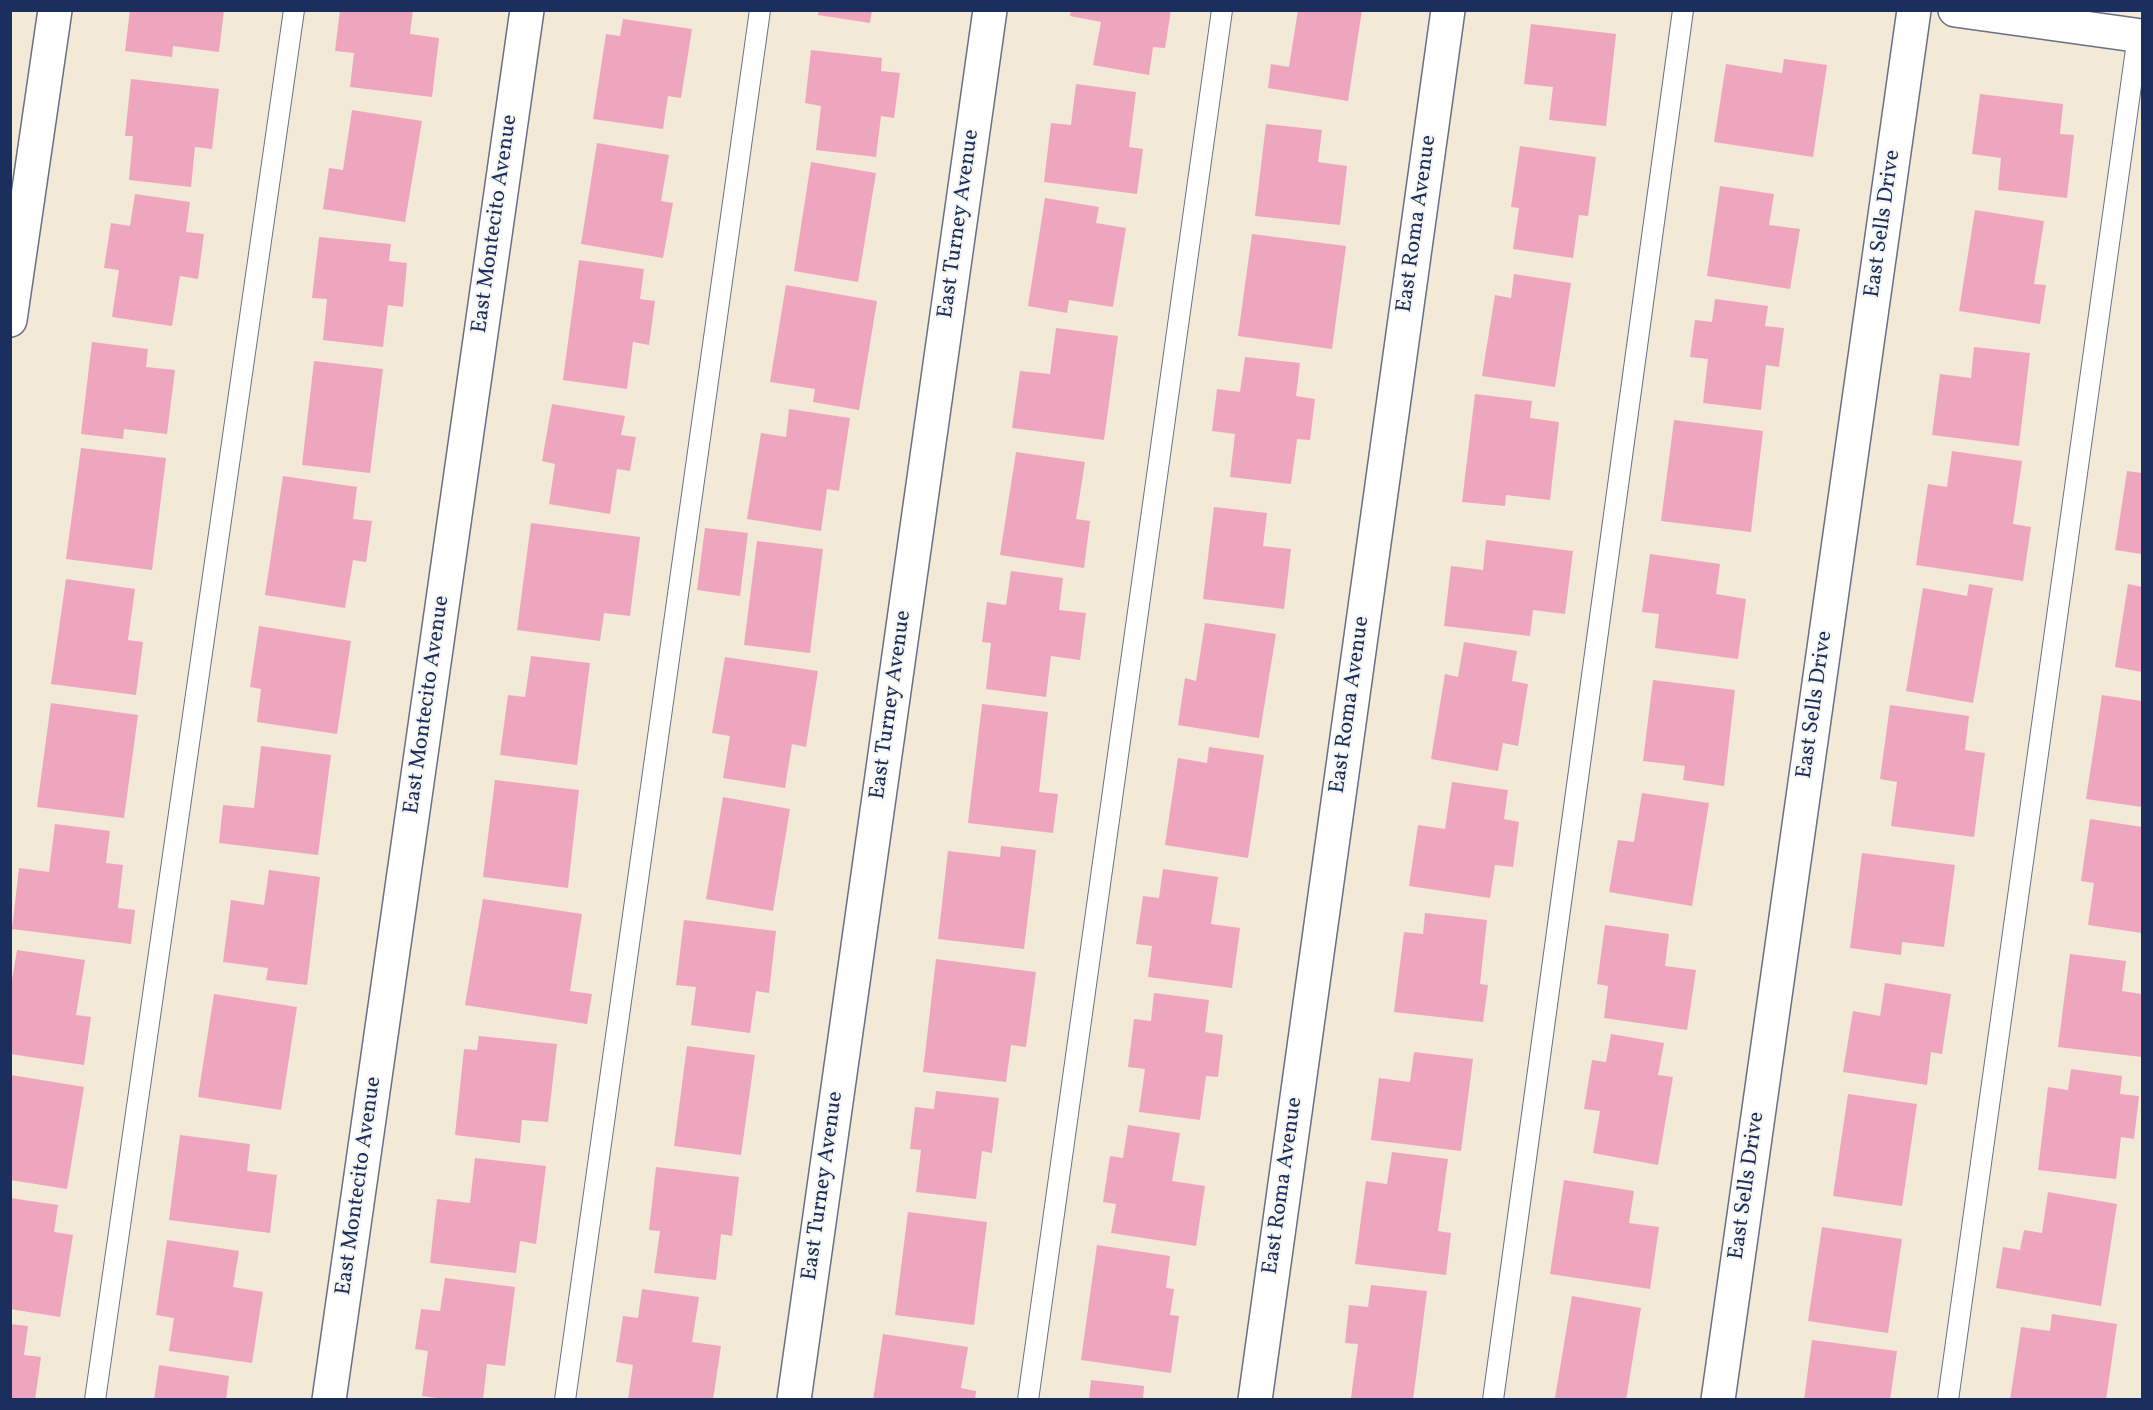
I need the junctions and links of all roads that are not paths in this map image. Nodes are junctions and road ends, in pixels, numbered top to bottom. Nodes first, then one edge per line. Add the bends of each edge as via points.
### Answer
1 (55, 10) edge
2 (294, 10) edge
3 (527, 10) edge
4 (760, 10) edge
5 (990, 10) edge
6 (1222, 10) edge
7 (1448, 10) edge
8 (1683, 10) edge
9 (1914, 10) edge
10 (1955, 10) edge
11 (2140, 36) edge
12 (10, 320) edge
13 (95, 1400) edge
14 (329, 1400) edge
15 (565, 1400) edge
16 (794, 1400) edge
17 (1028, 1400) edge
18 (1255, 1400) edge
19 (1493, 1400) edge
20 (1718, 1400) edge
21 (1948, 1400) edge

1 - 12 street
2 - 13 lane
3 - 14 street, East Montecito Avenue
4 - 15 lane
5 - 16 street, East Turney Avenue
6 - 17 lane
7 - 18 street, East Roma Avenue
8 - 19 lane
9 - 20 street, East Sells Drive
10 - 11 street
11 - 21 lane

